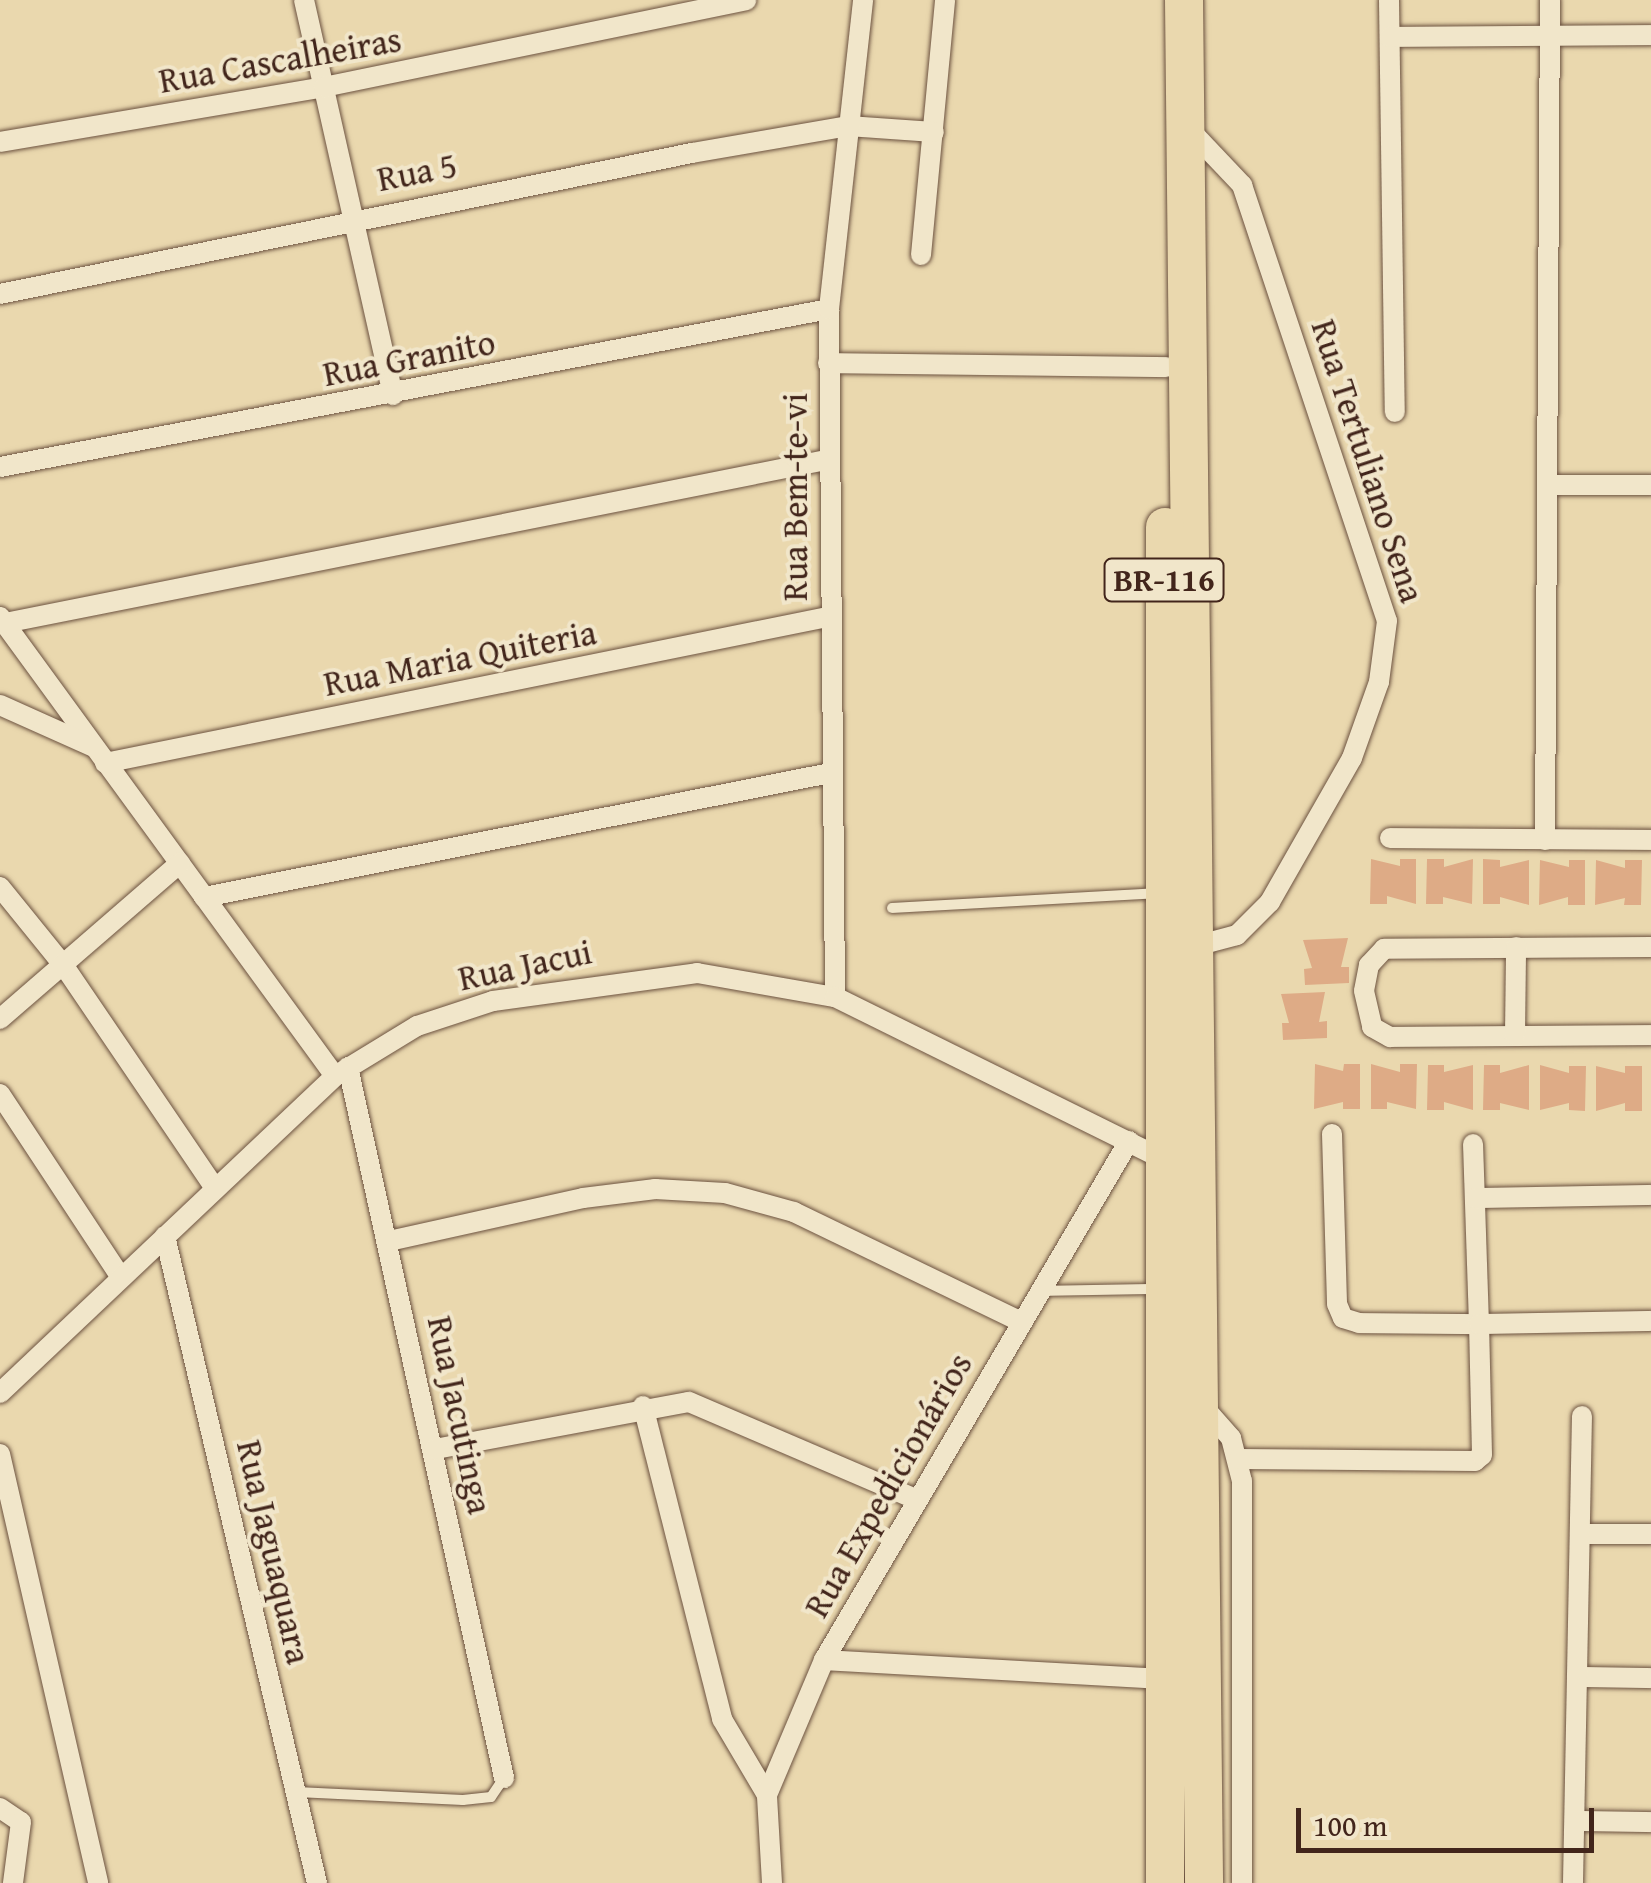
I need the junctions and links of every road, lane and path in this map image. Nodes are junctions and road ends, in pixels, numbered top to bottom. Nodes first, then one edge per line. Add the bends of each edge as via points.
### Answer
1 (304, 0) edge
2 (746, 0) edge
3 (863, 0) edge
4 (945, 0) edge
5 (1389, 0) edge
6 (1550, 0) edge
7 (1180, 7) edge
8 (1550, 34) junction
9 (1651, 35) edge
10 (1390, 37) junction
11 (324, 87) junction
12 (848, 126) junction
13 (1188, 128) junction
14 (934, 132) junction
15 (0, 142) edge
16 (356, 216) junction
17 (920, 255) dead end
18 (0, 294) edge
19 (829, 308) junction
20 (828, 363) junction
21 (1166, 368) junction
22 (393, 394) junction
23 (1396, 412) dead end
24 (826, 460) junction
25 (0, 468) edge
26 (1547, 485) junction
27 (1651, 485) edge
28 (827, 617) junction
29 (2, 620) edge
30 (0, 705) edge
31 (100, 755) junction
32 (830, 773) junction
33 (1390, 838) dead end
34 (1545, 840) junction
35 (1651, 840) edge
36 (180, 862) junction
37 (0, 888) edge
38 (1162, 893) junction
39 (204, 897) junction
40 (892, 908) dead end
41 (1192, 946) junction
42 (1516, 947) junction
43 (1651, 947) edge
44 (64, 966) junction
45 (835, 997) junction
46 (0, 1019) edge
47 (1651, 1034) edge
48 (1515, 1035) junction
49 (342, 1072) junction
50 (0, 1094) edge
51 (1332, 1134) dead end
52 (1128, 1141) junction
53 (1473, 1144) dead end
54 (1164, 1160) junction
55 (214, 1188) junction
56 (1651, 1195) edge
57 (1476, 1198) junction
58 (165, 1236) junction
59 (389, 1241) junction
60 (120, 1276) junction
61 (1166, 1289) junction
62 (1040, 1291) junction
63 (1651, 1321) edge
64 (1022, 1322) junction
65 (1479, 1324) junction
66 (0, 1393) edge
67 (1185, 1403) junction
68 (642, 1406) junction
69 (1582, 1416) dead end
70 (435, 1449) junction
71 (0, 1454) edge
72 (1239, 1459) junction
73 (913, 1498) junction
74 (1581, 1534) junction
75 (1651, 1534) edge
76 (824, 1660) junction
77 (1578, 1677) junction
78 (1651, 1678) edge
79 (1166, 1679) junction
80 (504, 1778) joint
81 (297, 1792) junction
82 (768, 1795) junction
83 (5, 1809) edge
84 (1576, 1821) junction
85 (1651, 1822) edge
86 (13, 1883) edge
87 (98, 1883) edge
88 (316, 1883) edge
89 (772, 1883) edge
90 (1165, 1883) edge
91 (1204, 1883) edge
92 (1242, 1883) edge
93 (1573, 1883) edge

1 - 11 street
2 - 11 street, Rua Cascalheiras
3 - 12 street, Rua Bem-te-vi
4 - 14 street
5 - 10 street
6 - 8 street
7 - 13 highway
7 - 21 highway, BR-116
8 - 9 street
8 - 10 street
8 - 26 street
10 - 23 street
11 - 15 street, Rua Cascalheiras
11 - 16 street
12 - 14 street, Rua 5
12 - 16 street, Rua 5
12 - 19 street, Rua Bem-te-vi
13 - 41 highway
13 - 41 street, Rua Tertuliano Sena via 1242,185 1387,621 1379,682 1352,758 1270,902 1237,935
14 - 17 street
16 - 18 street, Rua 5
16 - 22 street
19 - 20 street, Rua Bem-te-vi
19 - 22 street, Rua Granito
20 - 21 street
20 - 24 street, Rua Bem-te-vi
21 - 38 highway, BR-116
22 - 25 street, Rua Granito
24 - 28 street, Rua Bem-te-vi
24 - 29 street
26 - 27 street
26 - 34 street
28 - 31 street, Rua Maria Quiteria
28 - 32 street, Rua Bem-te-vi
29 - 31 street
30 - 31 street
31 - 36 street
32 - 39 street
32 - 45 street, Rua Bem-te-vi
33 - 34 street
34 - 35 street
36 - 39 street
36 - 44 street
37 - 44 street
38 - 40 lane
38 - 54 highway, BR-116
39 - 49 street
41 - 67 highway
42 - 43 street
42 - 48 street
42 - 48 street via 1384,949 1369,964 1364,991 1370,1022 1383,1035
44 - 46 street
44 - 55 street
45 - 49 street, Rua Jacui via 697,973 608,981 458,1011
45 - 52 street, Rua Jacui
47 - 48 street
49 - 55 street, Rua Jacui
49 - 59 street, Rua Jacutinga
50 - 60 street
51 - 65 street via 1340,1314 1360,1323
52 - 54 street, Rua Jacui
52 - 62 street, Rua Expedicionários
53 - 57 street
54 - 61 highway
55 - 58 street, Rua Jacui
56 - 57 street
57 - 65 street
58 - 60 street, Rua Jacui
58 - 81 street, Rua Jaguaquara
59 - 64 street via 583,1198 655,1189 725,1193 794,1212
59 - 70 street, Rua Jacutinga
60 - 66 street, Rua Jacui
61 - 62 lane
61 - 67 highway
62 - 64 street, Rua Expedicionários
63 - 65 street
64 - 73 street, Rua Expedicionários
65 - 72 street via 1479,1460
67 - 72 street via 1224,1426
67 - 79 highway
67 - 91 highway
68 - 70 street
68 - 73 street via 689,1402 736,1416
68 - 82 street via 722,1719
69 - 74 street
70 - 80 street, Rua Jacutinga
71 - 87 street
72 - 92 street
73 - 76 street, Rua Expedicionários
74 - 75 street
74 - 77 street
76 - 79 street
76 - 82 street, Rua Expedicionários
77 - 78 street
77 - 84 street
79 - 90 highway
80 - 81 lane via 491,1797 464,1800
81 - 88 street, Rua Jaguaquara
82 - 89 street, Rua Expedicionários
83 - 86 street via 21,1822
84 - 85 street
84 - 93 street

